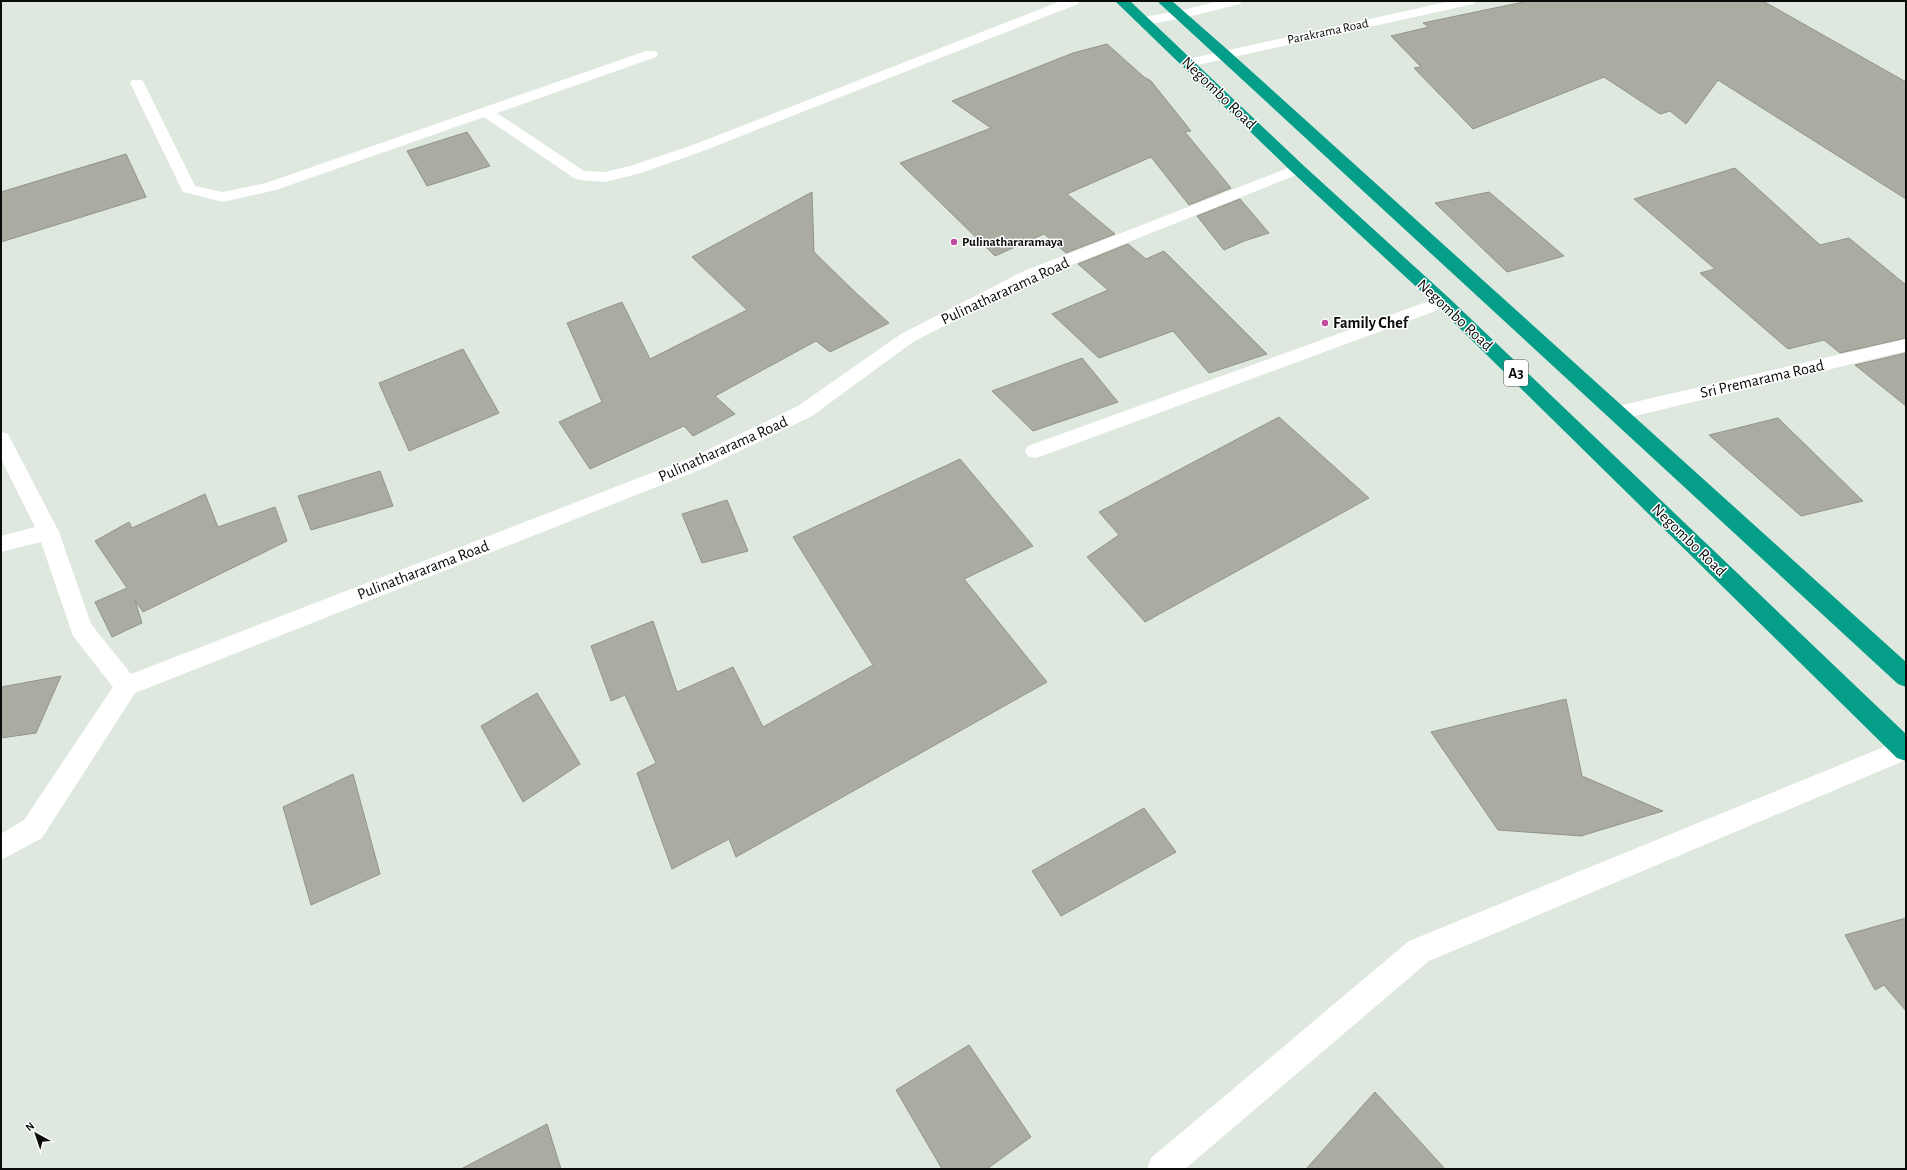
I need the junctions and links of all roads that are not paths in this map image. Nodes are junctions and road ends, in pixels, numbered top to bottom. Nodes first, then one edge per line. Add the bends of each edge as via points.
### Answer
1 (1073, 1) edge
2 (1122, 1) edge
3 (1164, 1) edge
4 (1235, 1) edge
5 (1469, 1) edge
6 (1179, 15) junction
7 (1143, 21) junction
8 (651, 54) dead end
9 (1224, 54) junction
10 (1188, 63) junction
11 (137, 83) dead end
12 (486, 112) junction
13 (1298, 169) junction
14 (1443, 302) junction
15 (1906, 345) edge
16 (1618, 413) junction
17 (1, 440) edge
18 (1035, 451) dead end
19 (48, 532) junction
20 (1, 544) edge
21 (1906, 677) edge
22 (128, 686) junction
23 (1906, 749) edge
24 (1, 848) edge
25 (1162, 1169) edge

1 - 12 street via 698,148 635,170 606,177 580,175
2 - 7 highway, Negombo Road / A3
3 - 6 highway, Negombo Road / A3
4 - 6 street
5 - 9 street, Parakrama Road
6 - 7 street
6 - 9 highway, Negombo Road / A3
7 - 10 highway, Negombo Road / A3
8 - 12 street
9 - 10 street, Parakrama Road
9 - 16 highway, Negombo Road / A3
10 - 13 highway, Negombo Road / A3
11 - 12 street via 188,189 223,197 270,187
13 - 14 highway, Negombo Road / A3
13 - 22 street, Pulinathararama Road via 1030,275 907,338 805,411 700,462
14 - 18 street
14 - 23 highway, Negombo Road / A3
15 - 16 street, Sri Premarama Road
16 - 21 highway, Negombo Road / A3
17 - 19 street
19 - 20 street
19 - 22 street via 81,629
22 - 24 street via 33,829
23 - 25 street via 1420,951

